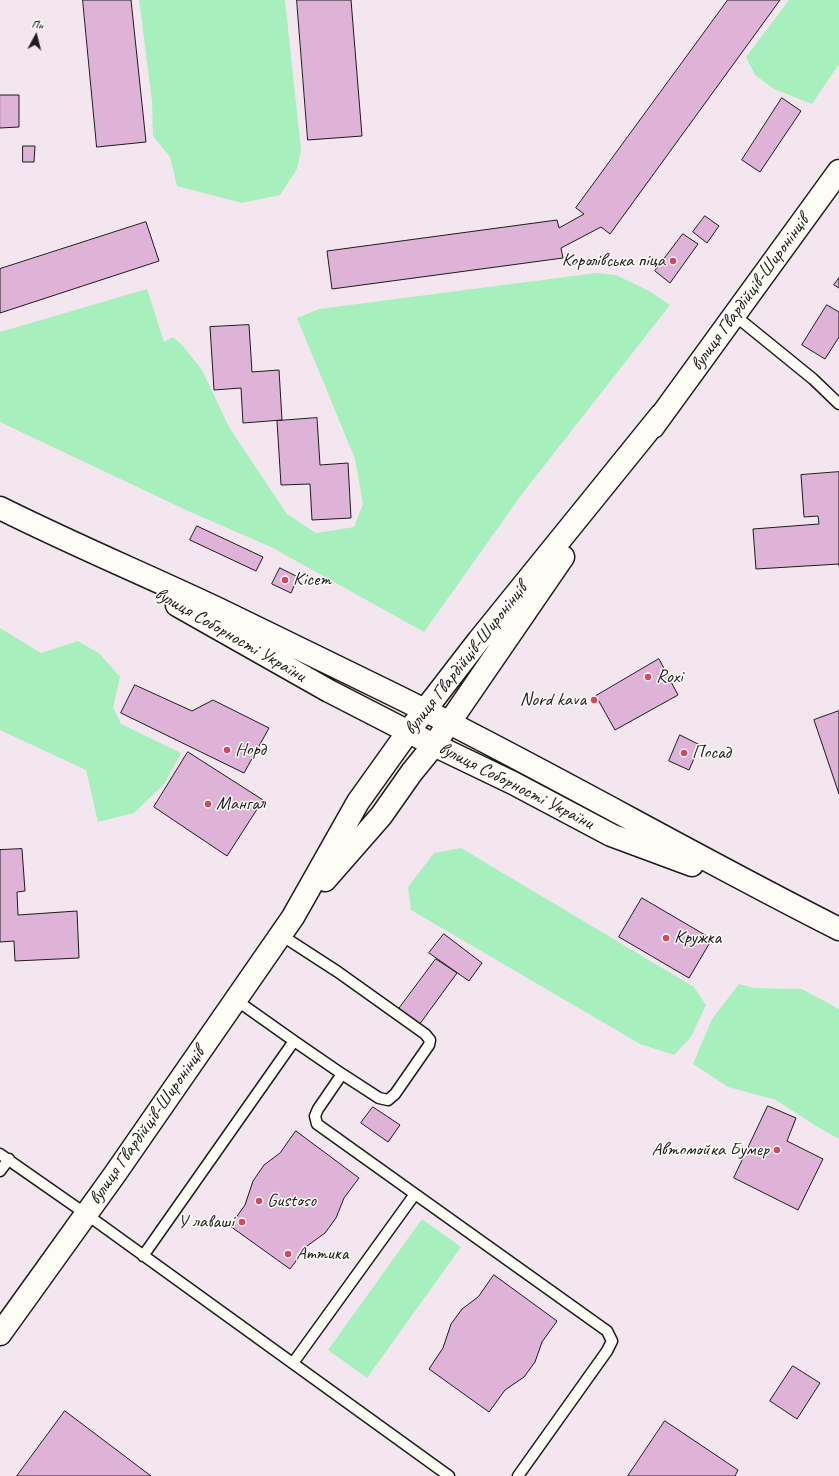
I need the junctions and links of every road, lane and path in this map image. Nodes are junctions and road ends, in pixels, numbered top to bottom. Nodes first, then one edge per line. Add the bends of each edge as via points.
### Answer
1 (839, 171) edge
2 (733, 314) junction
3 (839, 404) edge
4 (661, 415) junction
5 (0, 508) edge
6 (58, 537) junction
7 (425, 711) junction
8 (449, 723) junction
9 (408, 732) junction
10 (434, 745) junction
11 (775, 896) junction
12 (287, 926) junction
13 (839, 929) edge
14 (236, 1000) junction
15 (294, 1041) junction
16 (342, 1074) junction
17 (4, 1156) edge
18 (0, 1170) edge
19 (415, 1194) junction
20 (86, 1214) junction
21 (144, 1256) junction
22 (0, 1334) edge
23 (293, 1363) junction
24 (449, 1476) edge
25 (518, 1476) edge

1 - 2 main road, вулиця Гвардійців-Широнінців
2 - 3 lane via 808,375
2 - 4 main road, вулиця Гвардійців-Широнінців
4 - 7 main road, вулиця Гвардійців-Широнінців via 479,640
4 - 8 main road, вулиця Гвардійців-Широнінців
5 - 6 main road, вулиця Соборності України
6 - 7 main road, вулиця Соборності України via 218,609
6 - 9 main road, вулиця Соборності України via 329,691
7 - 8 main road, вулиця Соборності України
7 - 9 main road, вулиця Гвардійців-Широнінців
8 - 10 main road, вулиця Гвардійців-Широнінців
8 - 11 main road, вулиця Соборності України
9 - 10 main road, вулиця Соборності України
9 - 12 main road, вулиця Гвардійців-Широнінців via 358,802
10 - 11 main road, вулиця Соборності України via 514,783 611,835
10 - 12 main road, вулиця Гвардійців-Широнінців via 381,816
11 - 13 main road, вулиця Соборності України
12 - 14 main road, вулиця Гвардійців-Широнінців
12 - 16 lane via 338,972 430,1040 395,1094 388,1100 379,1098
14 - 15 lane
14 - 20 main road, вулиця Гвардійців-Широнінців
15 - 16 lane
15 - 21 lane
16 - 19 lane via 318,1109 315,1116 317,1124
17 - 18 lane
17 - 20 lane
19 - 23 lane
19 - 25 lane via 607,1331 612,1341
20 - 21 lane
20 - 22 main road, вулиця Гвардійців-Широнінців
21 - 23 lane
23 - 24 lane

